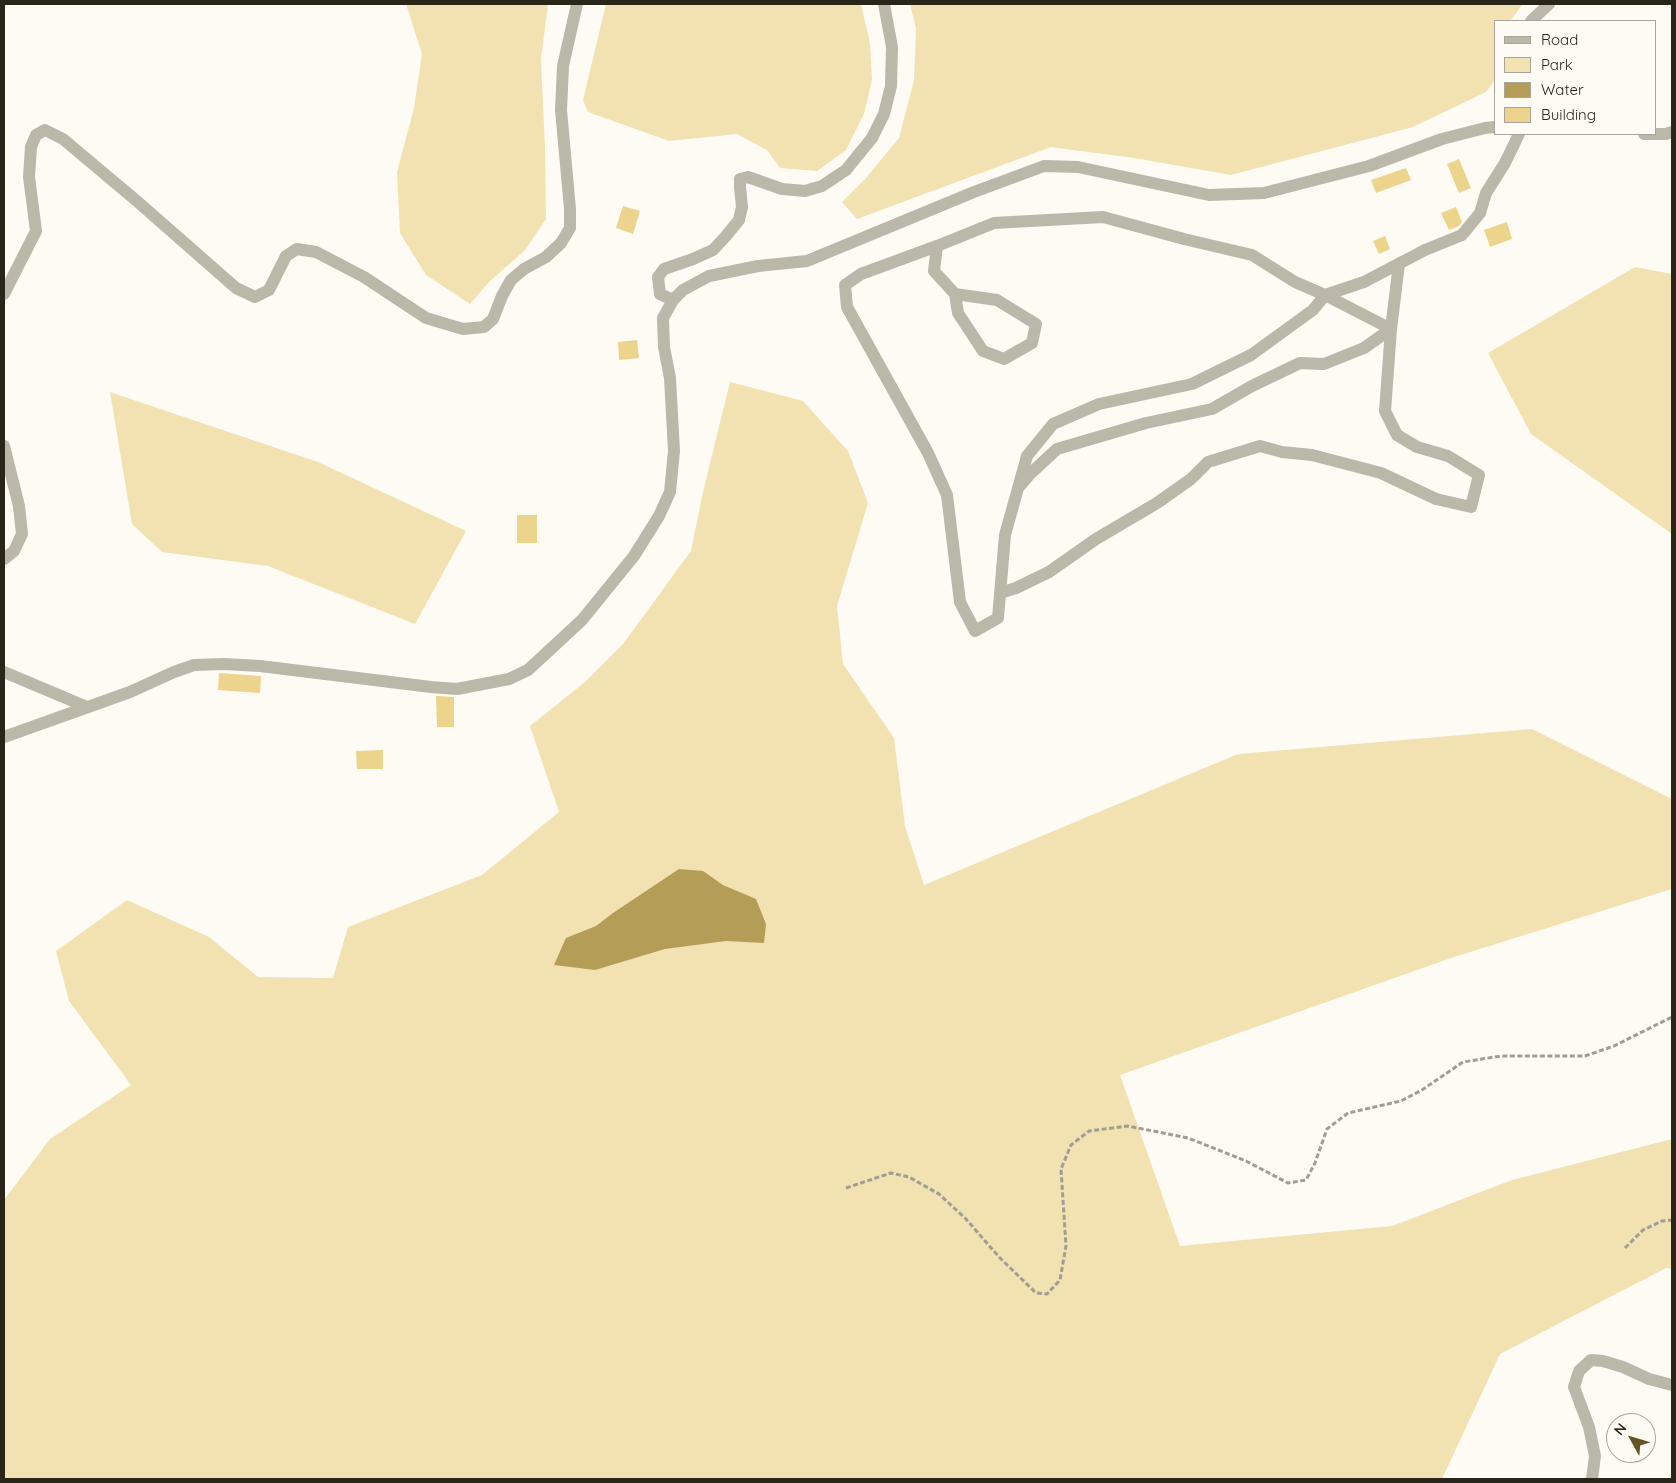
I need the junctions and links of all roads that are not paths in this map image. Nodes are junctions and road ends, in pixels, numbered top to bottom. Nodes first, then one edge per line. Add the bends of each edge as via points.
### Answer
1 (577, 4) edge
2 (884, 4) edge
3 (1549, 4) edge
4 (1532, 20) edge
5 (1494, 127) edge
6 (1672, 132) edge
7 (1656, 134) edge
8 (1519, 135) edge
9 (937, 246) junction
10 (1399, 264) junction
11 (4, 294) edge
12 (955, 294) junction
13 (1324, 295) junction
14 (673, 300) junction
15 (1391, 329) junction
16 (4, 446) edge
17 (1018, 488) junction
18 (4, 559) edge
19 (1000, 593) junction
20 (4, 672) edge
21 (87, 706) junction
22 (4, 737) edge
23 (1672, 1384) edge
24 (1592, 1479) edge

1 - 11 street via 563,66 561,110 570,228 561,243 546,257 511,280 493,319 484,327 463,329 426,318 364,277 316,252 297,249 286,256 269,290 255,297 236,288 63,139 45,130 36,135 31,147 30,177 36,231
2 - 14 street via 892,47 891,86 884,114 872,138 846,170 822,186 805,191 782,189 748,176 740,178 740,220 713,250 664,269 658,277 660,294
3 - 4 street
5 - 14 street via 1442,139 1369,166 1264,193 1209,195 1078,167 1044,166 807,262 758,266 709,276 683,290
6 - 7 street
8 - 10 street via 1486,193 1480,213 1462,235
9 - 12 street via 934,271
9 - 13 street via 994,223 1103,217 1252,255 1295,282
9 - 19 street via 862,274 845,285 847,307 928,453 947,495 960,602 975,631 998,618
10 - 13 street via 1364,282
10 - 15 street
12 - 12 street via 997,300 1036,324 1032,344 1004,359 983,351 958,313
13 - 15 street
13 - 17 street via 1313,310 1251,355 1192,384 1099,404 1053,424 1028,456
14 - 21 street via 663,318 674,451 670,492 634,556 582,620 528,670 509,679 457,689 260,666 194,665
15 - 17 street via 1364,348 1324,364 1300,363 1212,408 1057,449
15 - 19 street via 1385,411 1397,435 1417,447 1448,456 1479,475 1471,507 1436,499 1381,473 1312,455 1260,446 1208,462 1191,479 1157,503 1096,539 1049,572
16 - 18 street via 19,506 22,534 14,551
17 - 19 street via 1005,535
20 - 21 street
21 - 22 street
23 - 24 street via 1603,1361 1591,1360 1579,1371 1574,1387 1589,1427 1594,1456

